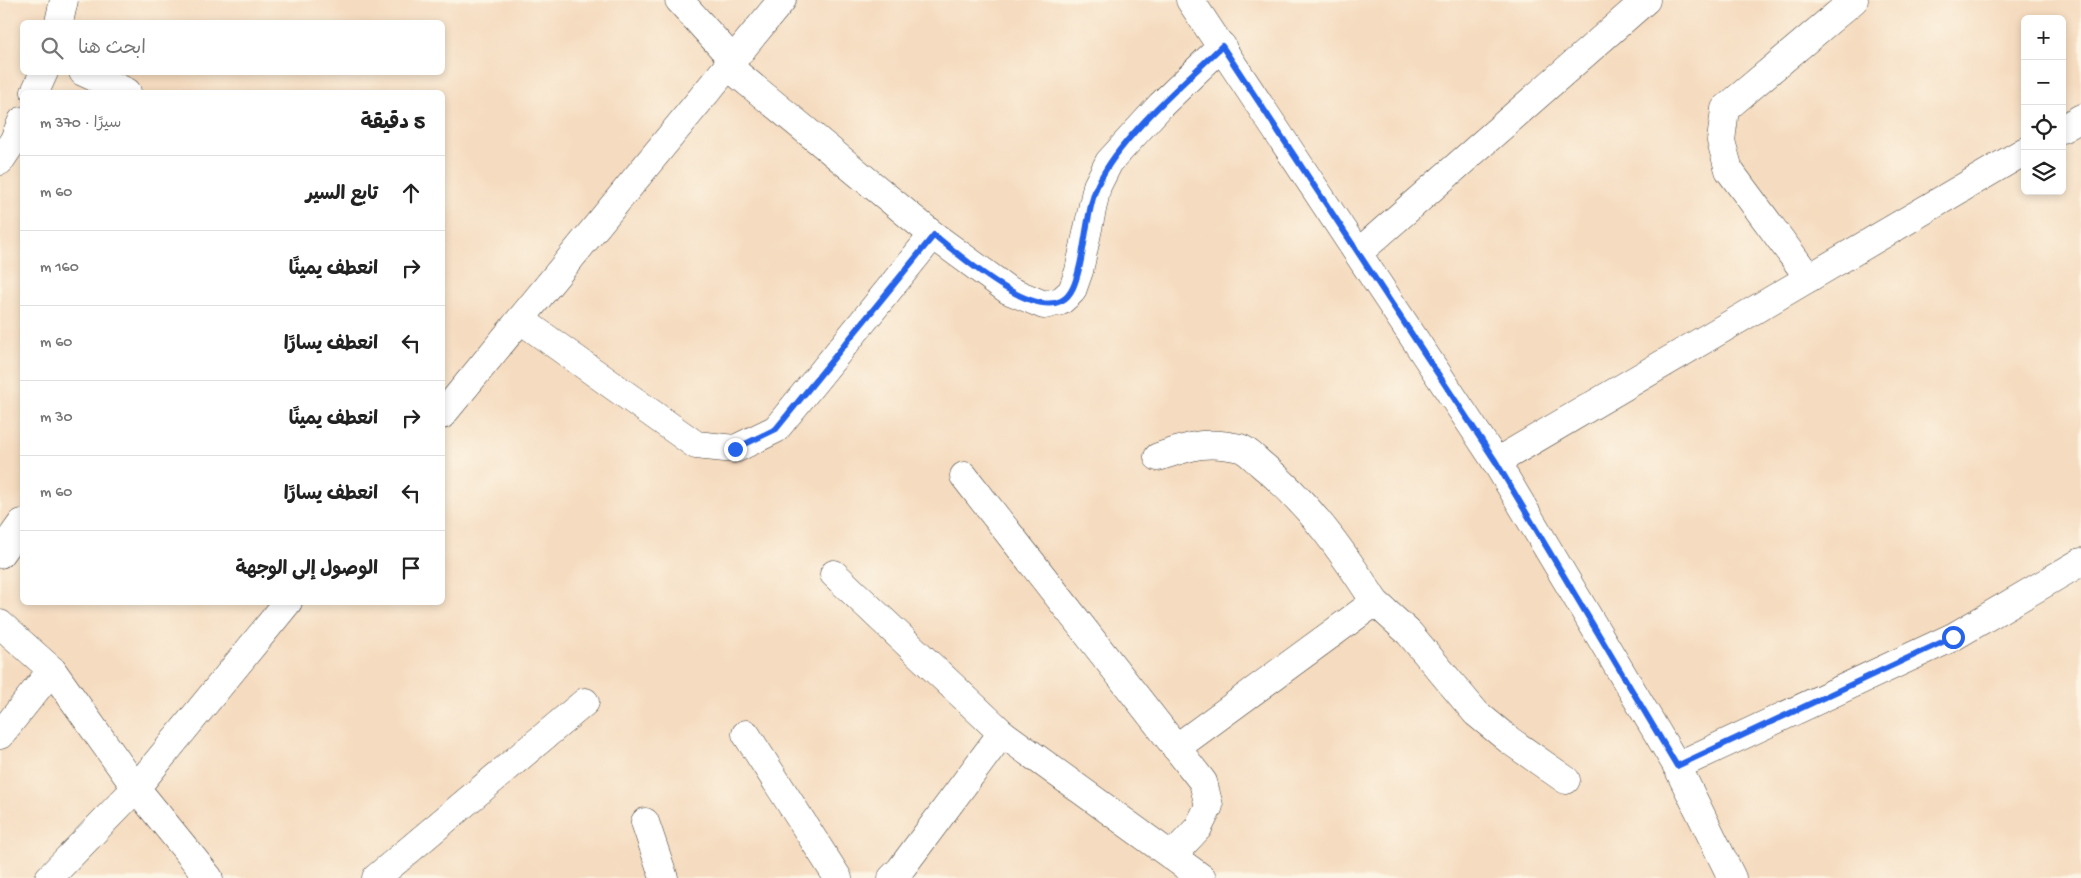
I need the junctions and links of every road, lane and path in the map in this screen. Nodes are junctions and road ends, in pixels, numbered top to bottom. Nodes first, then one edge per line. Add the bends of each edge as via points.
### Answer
1 (64, 0) edge
2 (679, 0) edge
3 (782, 0) edge
4 (1190, 0) edge
5 (1646, 0) edge
6 (1854, 0) edge
7 (59, 20) edge
8 (1222, 46) junction
9 (732, 64) junction
10 (43, 75) edge
11 (90, 75) edge
12 (36, 90) edge
13 (123, 90) edge
14 (2081, 118) edge
15 (20, 126) edge
16 (2066, 127) edge
17 (2021, 153) edge
18 (0, 160) edge
19 (934, 235) junction
20 (1358, 254) junction
21 (1809, 278) junction
22 (521, 320) junction
23 (445, 411) edge
24 (1158, 457) dead end
25 (1496, 462) junction
26 (964, 476) dead end
27 (20, 526) edge
28 (0, 554) edge
29 (2081, 562) edge
30 (834, 574) dead end
31 (1375, 602) junction
32 (286, 605) edge
33 (0, 624) edge
34 (52, 670) junction
35 (585, 702) dead end
36 (1002, 733) junction
37 (746, 734) dead end
38 (0, 736) edge
39 (1176, 748) junction
40 (1677, 766) junction
41 (1566, 780) dead end
42 (136, 788) junction
43 (645, 822) dead end
44 (1172, 856) junction
45 (49, 878) edge
46 (208, 878) edge
47 (376, 878) edge
48 (664, 878) edge
49 (838, 878) edge
50 (892, 878) edge
51 (1202, 878) edge
52 (1732, 878) edge

1 - 7 street
2 - 9 street
3 - 9 street
4 - 8 street
5 - 20 street
6 - 21 street via 1725,108 1721,141 1729,170
8 - 19 street via 1161,105 1109,162 1096,186 1079,271 1072,291 1061,301 1044,305 1008,290
8 - 20 street
9 - 19 street
9 - 22 street
10 - 12 street
11 - 13 street
14 - 16 street
15 - 18 street
17 - 21 street
19 - 22 street via 776,429 735,449 696,445
20 - 25 street
21 - 25 street
22 - 23 street
24 - 31 street via 1201,443 1242,449 1283,481 1318,521
25 - 40 street
26 - 39 street
27 - 28 street
29 - 40 street via 1953,637
30 - 36 street
31 - 39 street
31 - 41 street via 1409,633 1476,713
32 - 42 street
33 - 34 street
34 - 38 street
34 - 42 street
35 - 47 street
36 - 44 street
36 - 50 street
37 - 49 street
39 - 44 street via 1203,782 1209,806 1198,828
40 - 52 street
42 - 45 street
42 - 46 street
43 - 48 street
44 - 51 street

